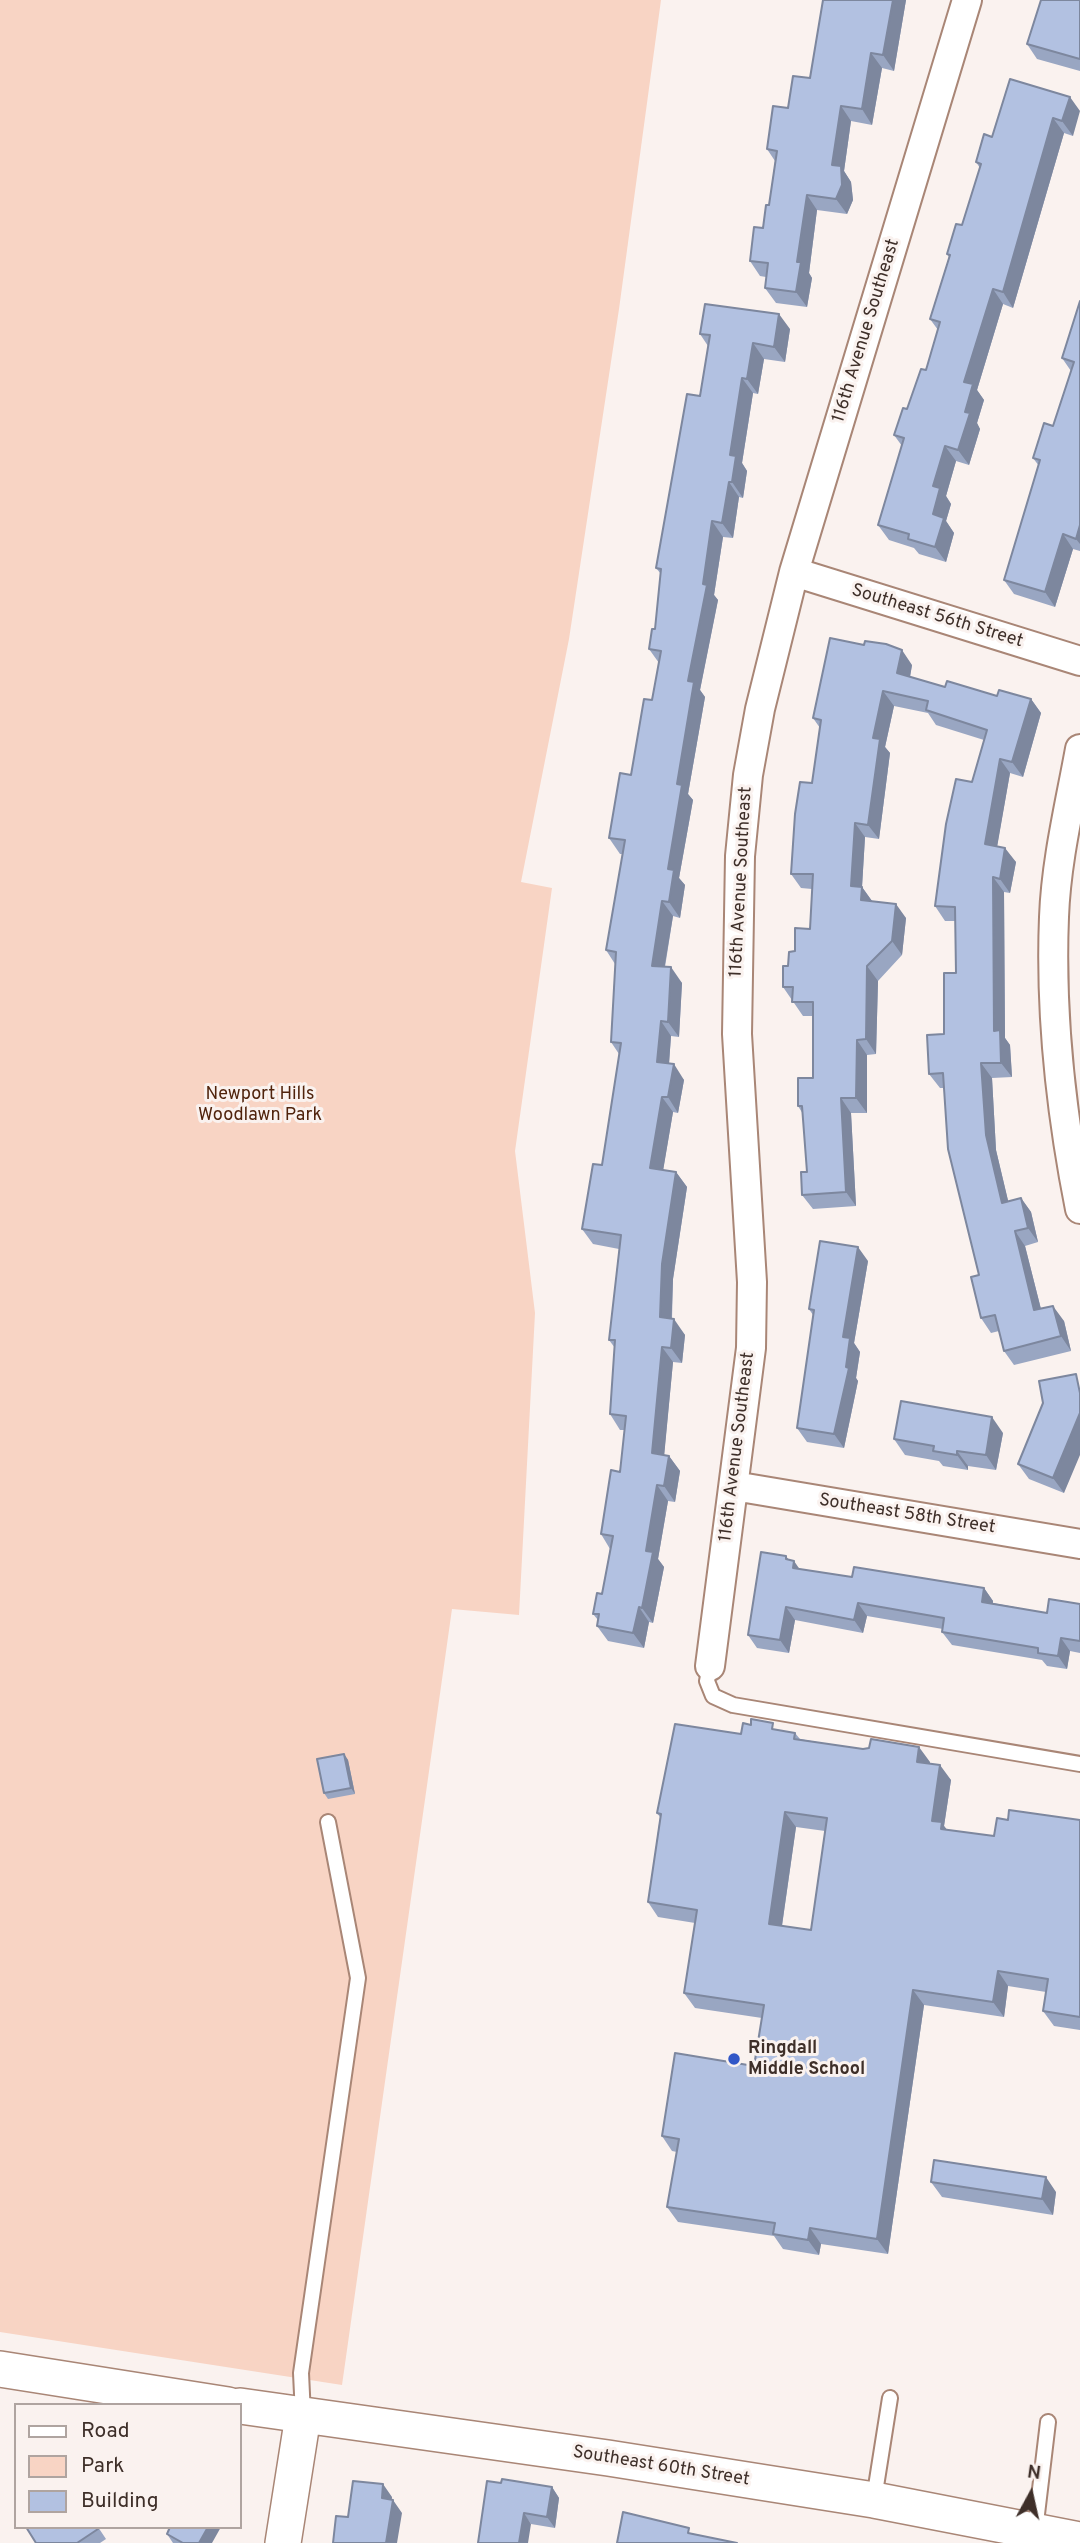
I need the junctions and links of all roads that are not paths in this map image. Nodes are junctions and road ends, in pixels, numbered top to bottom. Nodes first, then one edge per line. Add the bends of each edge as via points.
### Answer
1 (967, 0) edge
2 (794, 572) junction
3 (1080, 661) edge
4 (1080, 748) edge
5 (1080, 1209) edge
6 (734, 1486) junction
7 (1080, 1544) edge
8 (710, 1666) joint
9 (1080, 1764) edge
10 (328, 1822) dead end
11 (0, 2370) edge
12 (890, 2398) dead end
13 (215, 2403) edge
14 (242, 2406) edge
15 (303, 2416) junction
16 (1048, 2422) dead end
17 (874, 2500) junction
18 (1034, 2532) junction
19 (1080, 2540) edge
20 (283, 2543) edge

1 - 2 street, 116th Avenue Southeast
2 - 3 street, Southeast 56th Street
2 - 6 street, 116th Avenue Southeast via 760,709 740,856 737,1034 752,1282 751,1348
4 - 5 street via 1054,915 1054,1019 1062,1111
6 - 7 street, Southeast 58th Street
6 - 8 street, 116th Avenue Southeast
8 - 9 lane via 707,1681 713,1696 733,1705
10 - 15 lane via 358,1978 301,2373
11 - 13 street
12 - 17 lane
14 - 15 street, Southeast 60th Street
15 - 17 street, Southeast 60th Street
15 - 20 street
16 - 18 lane
17 - 18 street, Southeast 60th Street
18 - 19 street, Southeast 60th Street

